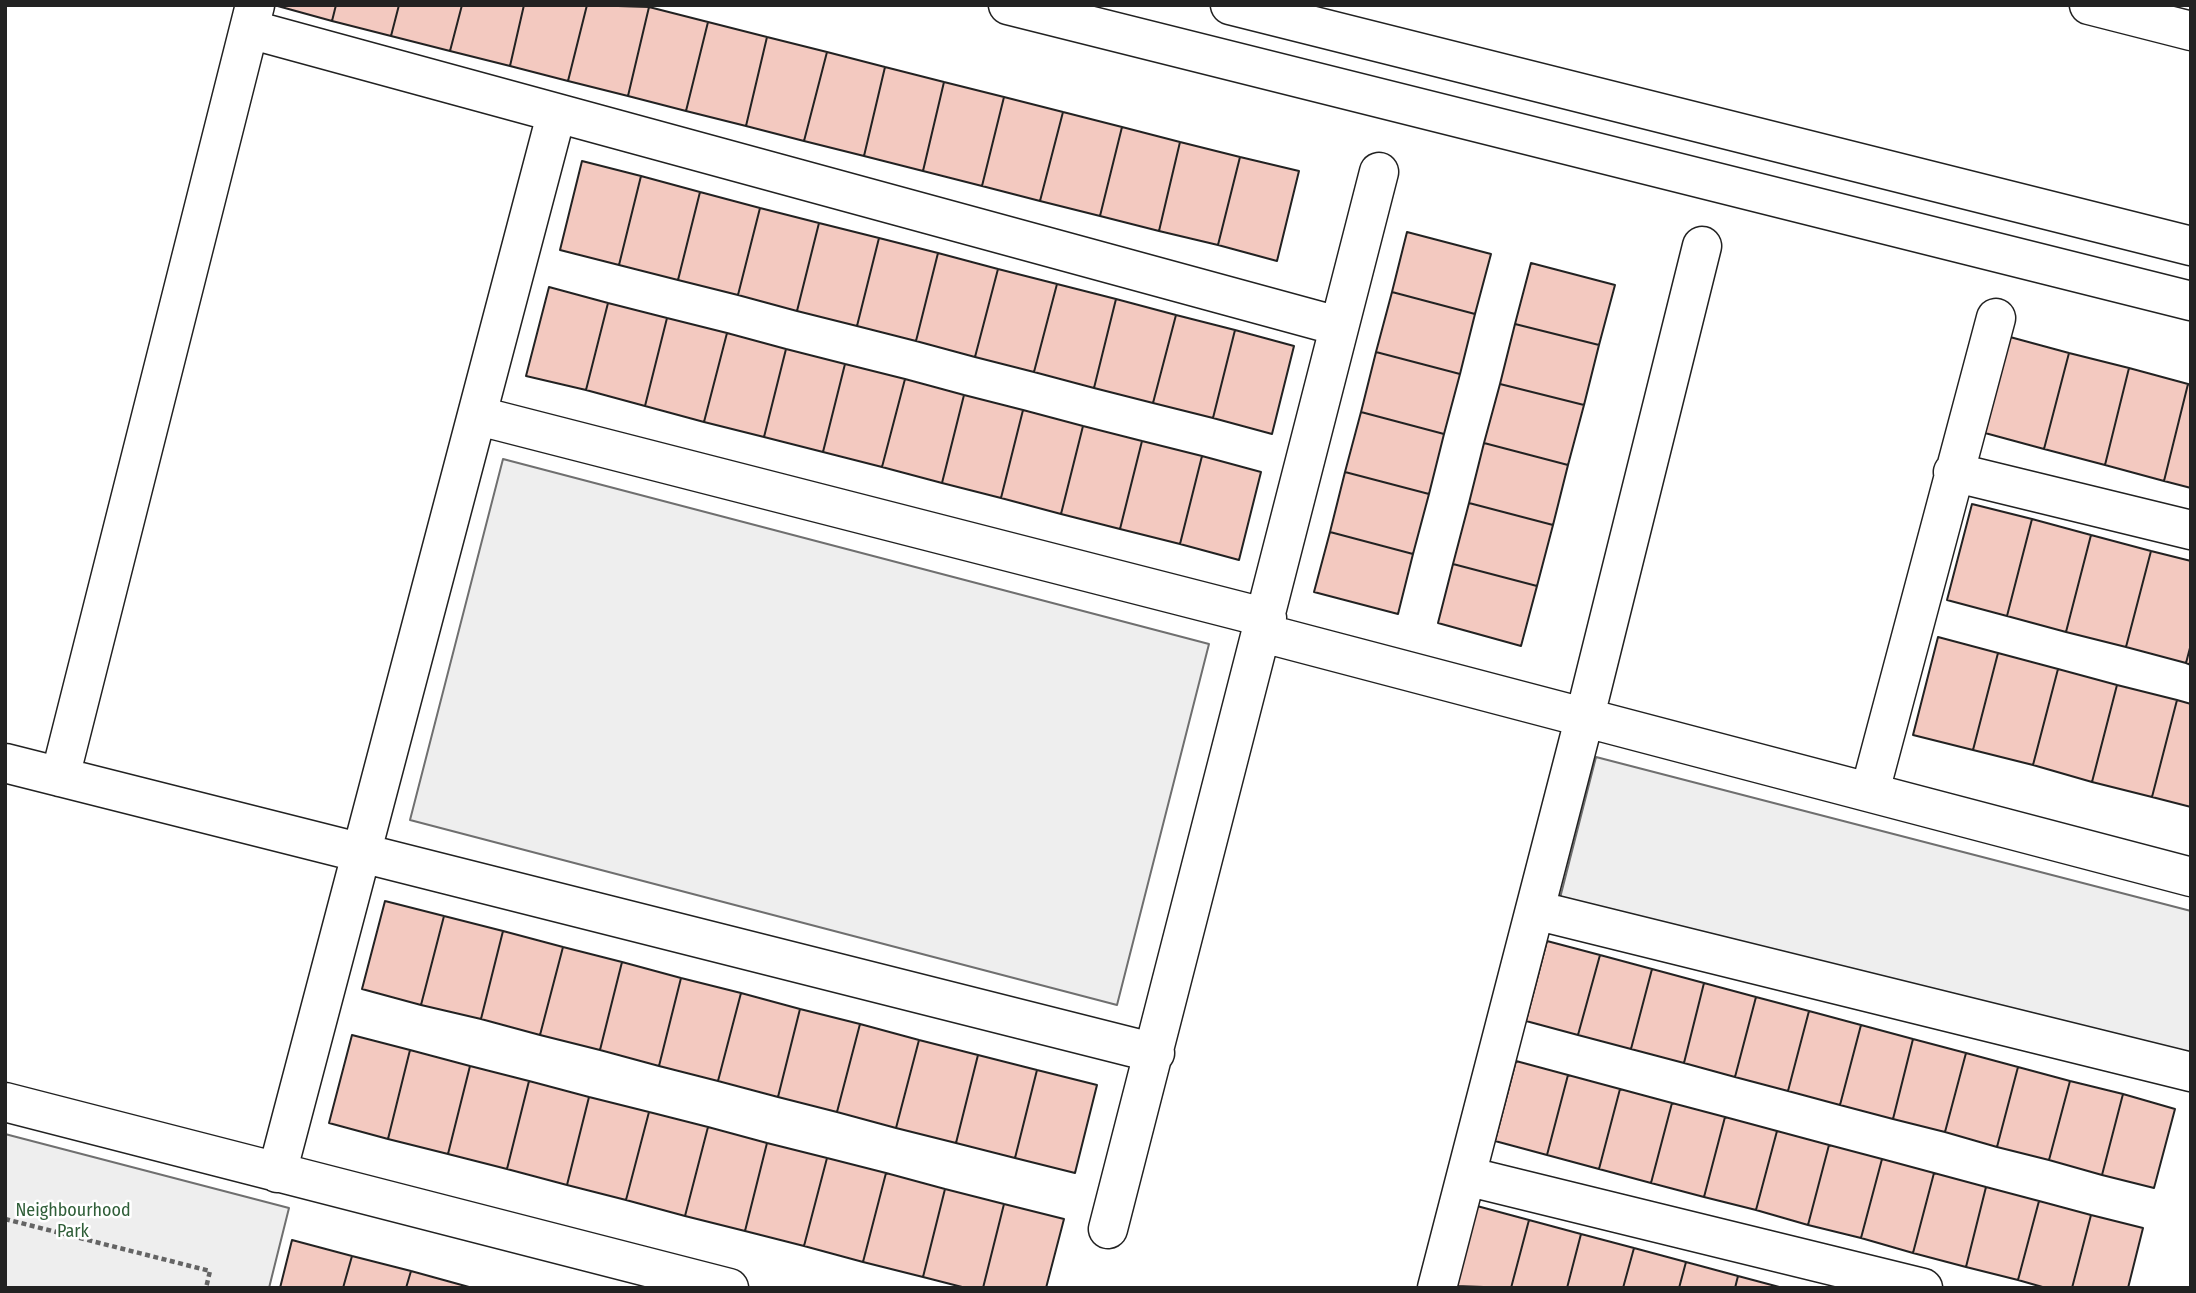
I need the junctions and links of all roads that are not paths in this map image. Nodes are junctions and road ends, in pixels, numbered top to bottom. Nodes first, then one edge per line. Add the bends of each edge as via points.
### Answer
1 (1007, 5) edge
2 (1230, 5) edge
3 (2089, 5) edge
4 (252, 17) edge
5 (2191, 31) edge
6 (556, 115) junction
7 (1379, 172) dead end
8 (1702, 246) dead end
9 (2191, 246) edge
10 (2191, 301) edge
11 (1996, 318) dead end
12 (1338, 326) junction
13 (479, 416) junction
14 (1953, 471) junction
15 (2191, 530) edge
16 (1265, 625) junction
17 (1585, 716) junction
18 (5, 763) edge
19 (61, 777) junction
20 (1870, 791) junction
21 (360, 854) junction
22 (2191, 877) edge
23 (1535, 910) junction
24 (1155, 1053) junction
25 (2191, 1072) edge
26 (5, 1102) edge
27 (277, 1173) junction
28 (1466, 1176) junction
29 (1108, 1228) dead end
30 (730, 1288) edge
31 (1437, 1288) edge
32 (1923, 1288) edge

1 - 10 street
2 - 9 street
3 - 5 street
4 - 6 street
4 - 19 street
6 - 12 street
6 - 13 street
7 - 12 street
8 - 17 street
11 - 14 street
12 - 16 street
13 - 16 street
13 - 21 street
14 - 15 street
14 - 20 street
16 - 17 street
16 - 24 street
17 - 20 street
17 - 23 street
18 - 19 street
19 - 21 street
20 - 22 street
21 - 24 street
21 - 27 street
23 - 25 street
23 - 28 street
24 - 29 street
26 - 27 street
27 - 30 street
28 - 31 street
28 - 32 street

